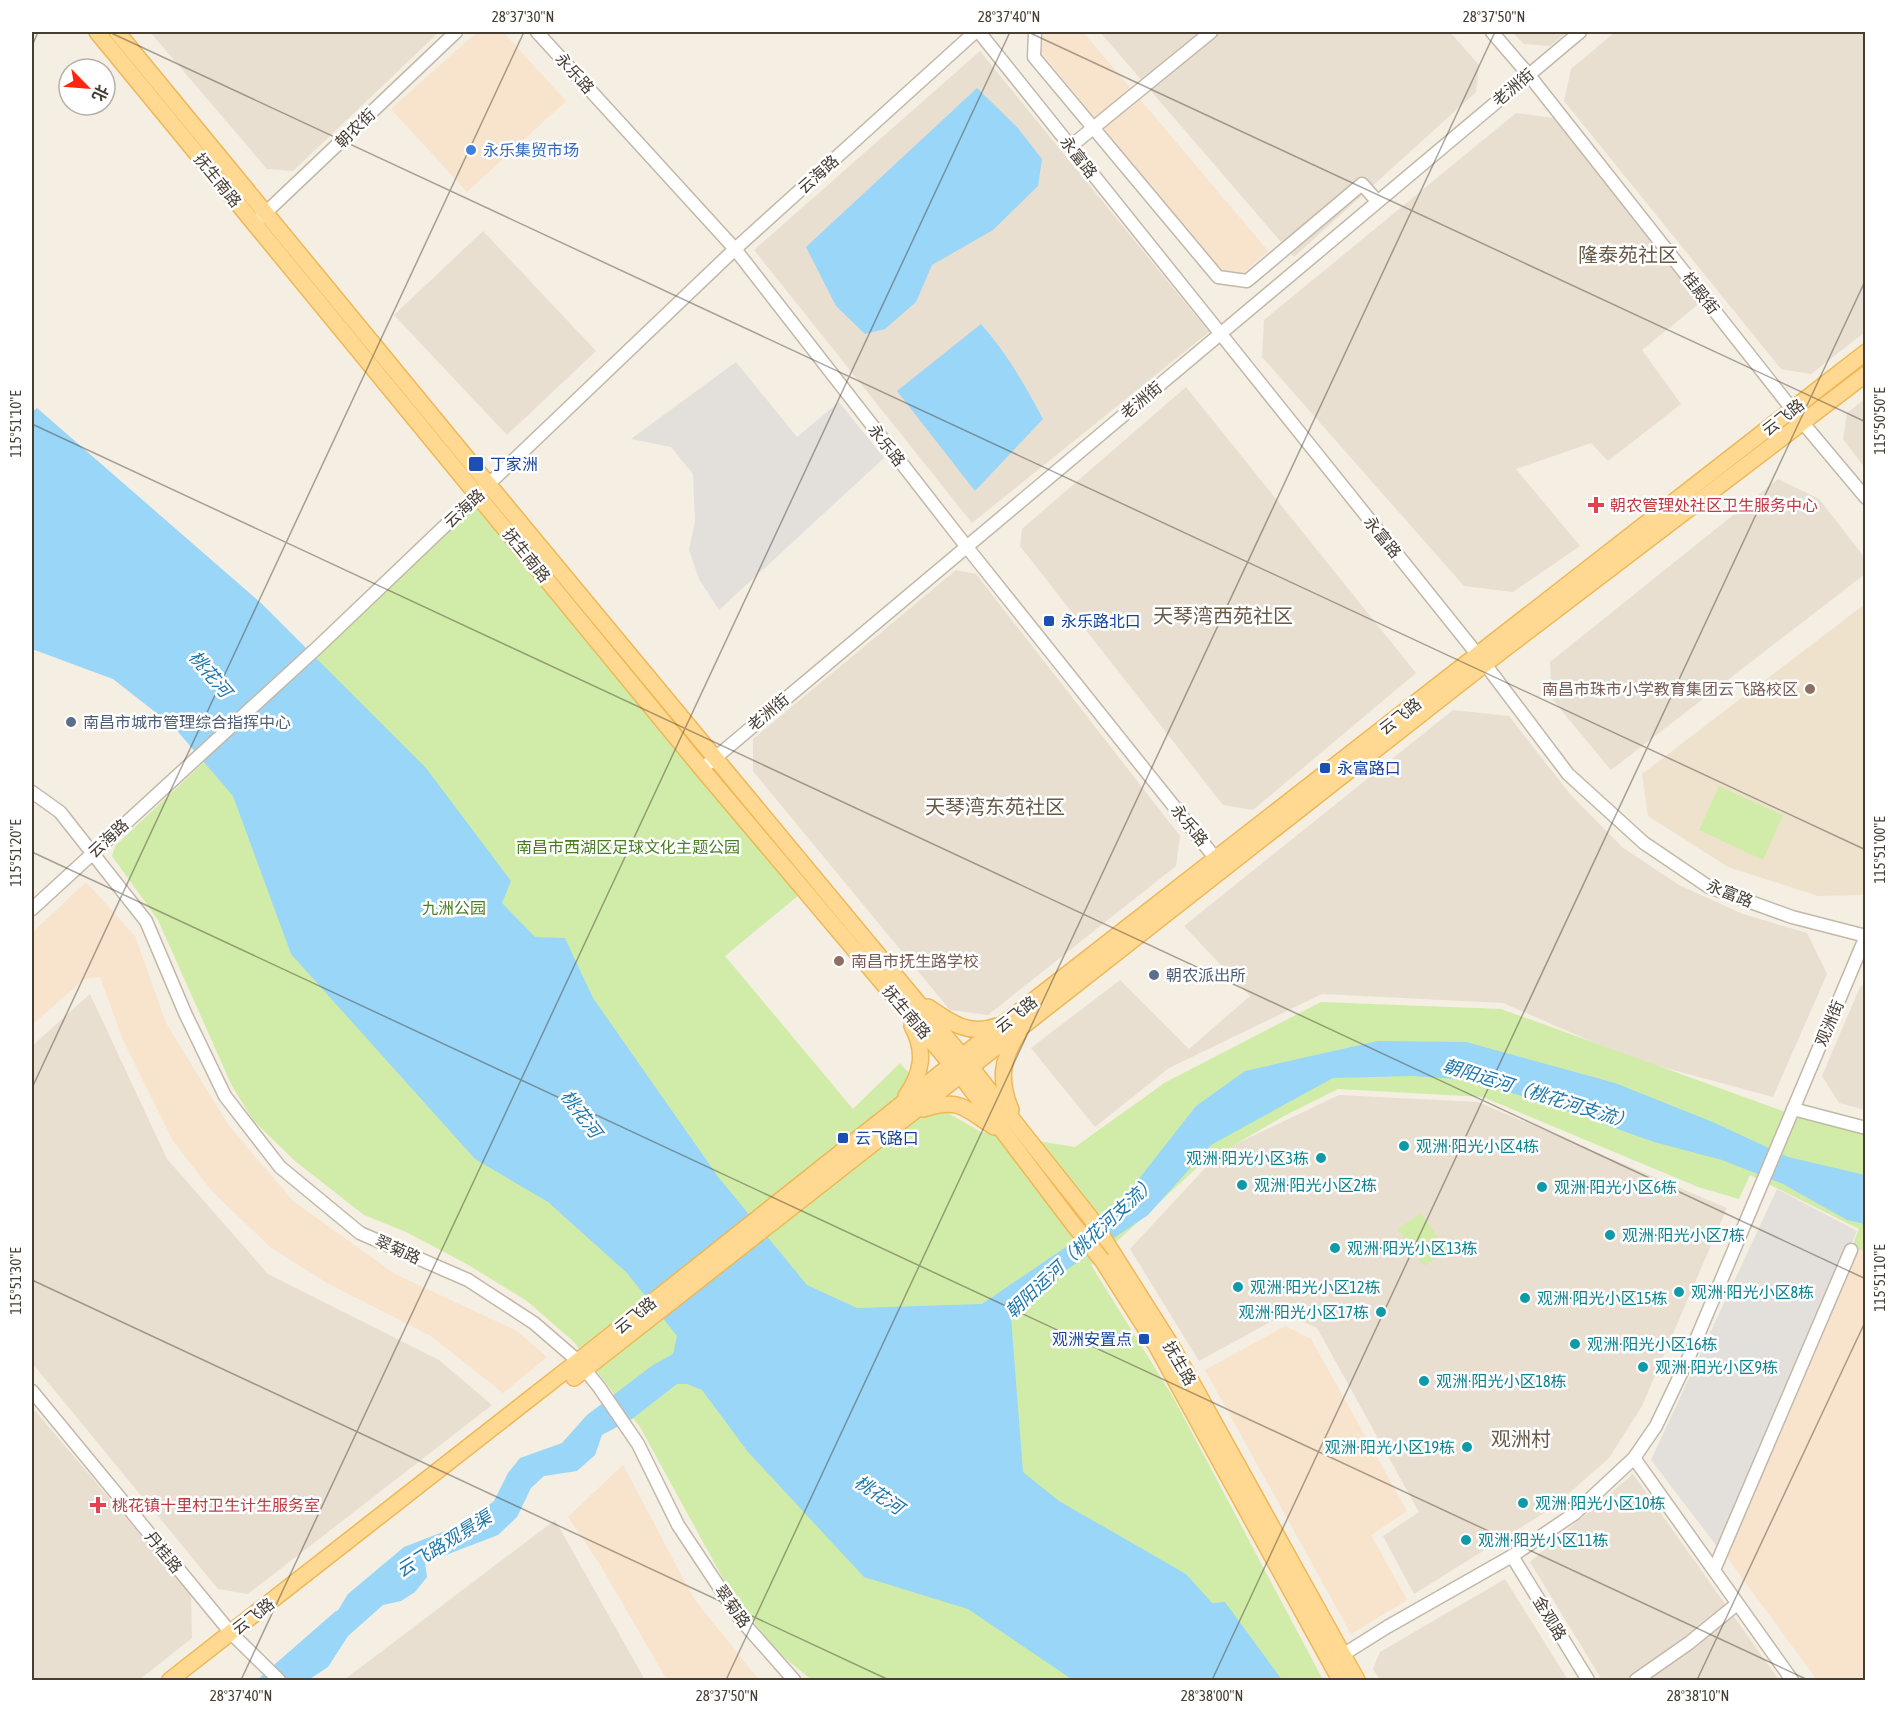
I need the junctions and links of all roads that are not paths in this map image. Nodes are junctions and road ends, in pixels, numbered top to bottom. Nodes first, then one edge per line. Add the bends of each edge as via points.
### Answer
1 (97, 32) edge
2 (117, 32) edge
3 (456, 32) edge
4 (537, 32) edge
5 (977, 32) edge
6 (1035, 32) edge
7 (1211, 32) edge
8 (1492, 32) edge
9 (1580, 32) edge
10 (1528, 74) junction
11 (1093, 128) junction
12 (1071, 147) junction
13 (1377, 201) junction
14 (260, 218) junction
15 (735, 249) junction
16 (1220, 334) junction
17 (1866, 352) edge
18 (1866, 374) edge
19 (1793, 409) junction
20 (1803, 423) junction
21 (483, 490) junction
22 (1866, 498) edge
23 (966, 546) junction
24 (1481, 659) junction
25 (715, 756) junction
26 (702, 769) junction
27 (32, 792) edge
28 (93, 853) junction
29 (1220, 864) junction
30 (32, 909) edge
31 (1866, 936) edge
32 (907, 1001) junction
33 (1005, 1022) junction
34 (1021, 1028) junction
35 (961, 1066) junction
36 (908, 1108) junction
37 (1793, 1109) junction
38 (1866, 1128) edge
39 (1011, 1129) junction
40 (1851, 1250) dead end
41 (1109, 1257) junction
42 (645, 1315) junction
43 (582, 1365) junction
44 (32, 1391) edge
45 (1634, 1458) junction
46 (1512, 1556) junction
47 (1713, 1570) junction
48 (1737, 1604) junction
49 (234, 1637) junction
50 (1337, 1659) junction
51 (170, 1680) edge
52 (186, 1680) edge
53 (279, 1680) edge
54 (794, 1680) edge
55 (1340, 1680) edge
56 (1357, 1680) edge
57 (1588, 1680) edge
58 (1636, 1680) edge
59 (1792, 1680) edge

1 - 14 main road, 抚生南路
2 - 14 main road, 抚生南路
3 - 14 street, 朝农街
4 - 15 street, 永乐路
5 - 12 street, 永富路
5 - 15 street, 云海路
6 - 11 street via 1034,57
7 - 11 street
8 - 10 street, 桂殿街
9 - 10 street, 老洲街
10 - 13 street, 老洲街
10 - 19 street, 桂殿街
11 - 12 street
11 - 13 street via 1218,277 1247,281 1362,184
12 - 16 street, 永富路
13 - 16 street, 老洲街
14 - 21 main road, 抚生南路
15 - 21 street, 云海路
15 - 23 street, 永乐路
16 - 23 street, 老洲街
16 - 24 street, 永富路
17 - 19 main road, 云飞路
18 - 20 main road, 云飞路
19 - 20 street, 桂殿街
19 - 24 main road, 云飞路
20 - 22 street, 桂殿街
20 - 24 main road, 云飞路
21 - 25 main road, 抚生南路
21 - 26 main road, 抚生南路
21 - 28 street, 云海路
23 - 25 street, 老洲街
23 - 29 street, 永乐路
24 - 29 main road, 云飞路
24 - 31 street, 永富路 via 1568,774 1644,843 1709,887 1792,917
25 - 26 street, 老洲街
25 - 32 main road, 抚生南路
26 - 32 main road, 抚生南路
27 - 28 street, 翠菊路 via 60,812
28 - 30 street, 云海路
28 - 43 street, 翠菊路 via 146,921 225,1096 280,1167 360,1233 468,1280 534,1323
29 - 33 main road, 云飞路
29 - 34 main road, 云飞路
31 - 37 street, 观洲街
32 - 33 main road via 968,1029 986,1030
32 - 35 main road, 抚生南路
32 - 36 main road via 921,1055
33 - 35 main road, 云飞路
34 - 35 main road, 云飞路
34 - 39 main road via 1003,1064
35 - 36 main road, 云飞路
35 - 39 main road, 抚生路
36 - 39 main road via 953,1103
36 - 42 main road, 云飞路 via 769,1226
36 - 42 main road, 云飞路 via 766,1210
37 - 38 street
37 - 45 street, 观洲街 via 1688,1359 1656,1426
39 - 41 main road, 抚生路, bridge via 1073,1224
39 - 41 main road, 抚生路 via 1090,1217
40 - 47 street
41 - 50 main road, 抚生路
42 - 43 main road, 云飞路
43 - 49 main road, 云飞路
43 - 54 street, 翠菊路 via 638,1444 678,1525 741,1620
44 - 49 street, 丹桂路
45 - 46 street, 观洲街 via 1574,1514
45 - 47 street
46 - 50 street, 观洲街
46 - 57 street, 金观路
47 - 48 street
48 - 58 street
48 - 59 street
49 - 51 main road, 云飞路
49 - 52 main road, 云飞路
49 - 53 street, 丹桂路
50 - 55 main road, 抚生路
50 - 56 main road, 抚生路

